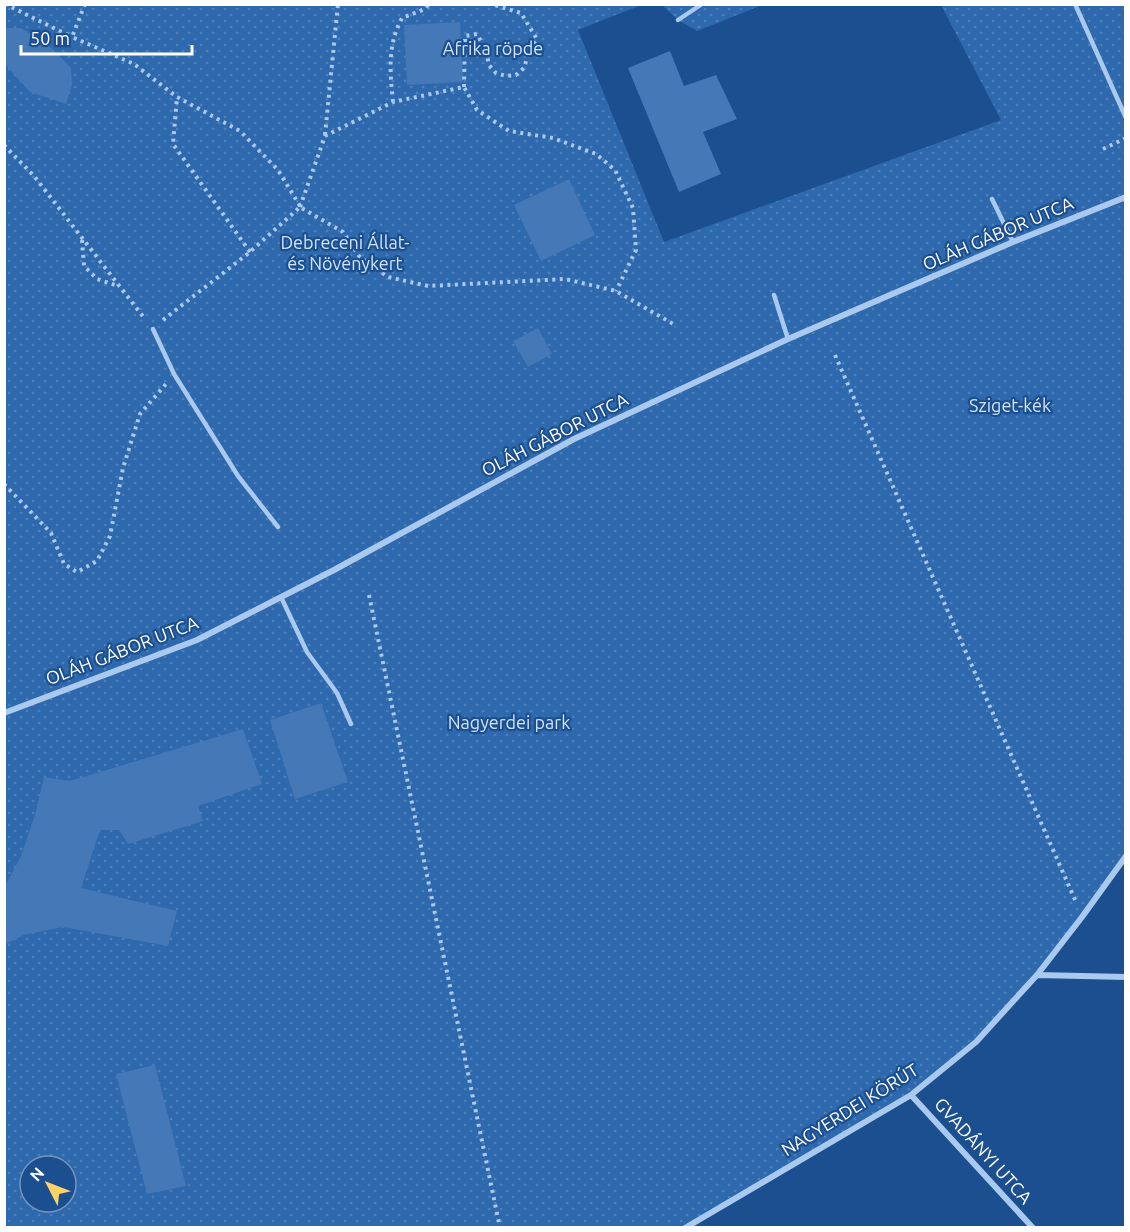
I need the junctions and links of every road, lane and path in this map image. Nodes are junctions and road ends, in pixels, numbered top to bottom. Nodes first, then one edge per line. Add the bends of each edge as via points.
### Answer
1 (5, 4) edge
2 (85, 4) edge
3 (338, 4) edge
4 (429, 4) edge
5 (491, 4) edge
6 (702, 4) edge
7 (1075, 4) edge
8 (678, 20) dead end
9 (72, 37) junction
10 (464, 87) junction
11 (177, 97) junction
12 (393, 102) junction
13 (1125, 118) edge
14 (325, 136) junction
15 (1125, 138) edge
16 (4, 145) edge
17 (1103, 149) dead end
18 (1125, 197) edge
19 (993, 199) dead end
20 (300, 207) junction
21 (81, 238) junction
22 (1013, 242) junction
23 (250, 252) junction
24 (119, 286) junction
25 (616, 291) junction
26 (774, 295) dead end
27 (675, 325) dead end
28 (153, 328) junction
29 (788, 339) junction
30 (835, 355) dead end
31 (174, 374) junction
32 (4, 484) edge
33 (278, 527) dead end
34 (369, 595) dead end
35 (281, 597) junction
36 (4, 712) edge
37 (351, 724) dead end
38 (1125, 856) edge
39 (1082, 917) junction
40 (1037, 975) junction
41 (1125, 976) edge
42 (911, 1095) junction
43 (500, 1227) edge
44 (685, 1227) edge
45 (1033, 1227) edge

1 - 9 path
2 - 9 path
3 - 14 path
4 - 12 path via 402,18 395,31 390,65
5 - 10 path via 521,13 537,39 524,68 516,75 506,76 489,65 477,34 465,36
6 - 8 lane
7 - 13 lane
9 - 11 path via 134,64
10 - 12 path
10 - 25 path via 477,110 509,131 553,138 596,154 615,170 633,208 636,250
11 - 20 path via 240,131 279,170
11 - 23 path via 173,144
12 - 14 path
14 - 20 path
15 - 17 path
16 - 21 path via 34,176
18 - 22 street, OLÁH GÁBOR UTCA
19 - 22 lane
20 - 23 path
20 - 25 path via 343,232 359,256 388,277 428,286 565,279
21 - 24 path
21 - 24 path via 84,266 97,279
22 - 29 street, OLÁH GÁBOR UTCA
23 - 28 path
24 - 28 path
25 - 27 path
26 - 29 lane
28 - 31 lane
29 - 35 street, OLÁH GÁBOR UTCA via 574,440
30 - 39 path
31 - 32 path via 140,414 123,468 110,536 97,561 77,572 64,564 51,533
31 - 33 lane via 238,476
34 - 43 path
35 - 36 street, OLÁH GÁBOR UTCA via 197,640
35 - 37 lane via 307,652 337,693
38 - 39 street, NAGYERDEI KÖRÚT
39 - 40 street, NAGYERDEI KÖRÚT
40 - 41 street
40 - 42 street, NAGYERDEI KÖRÚT via 975,1042
42 - 44 street, NAGYERDEI KÖRÚT
42 - 45 street, GVADÁNYI UTCA

